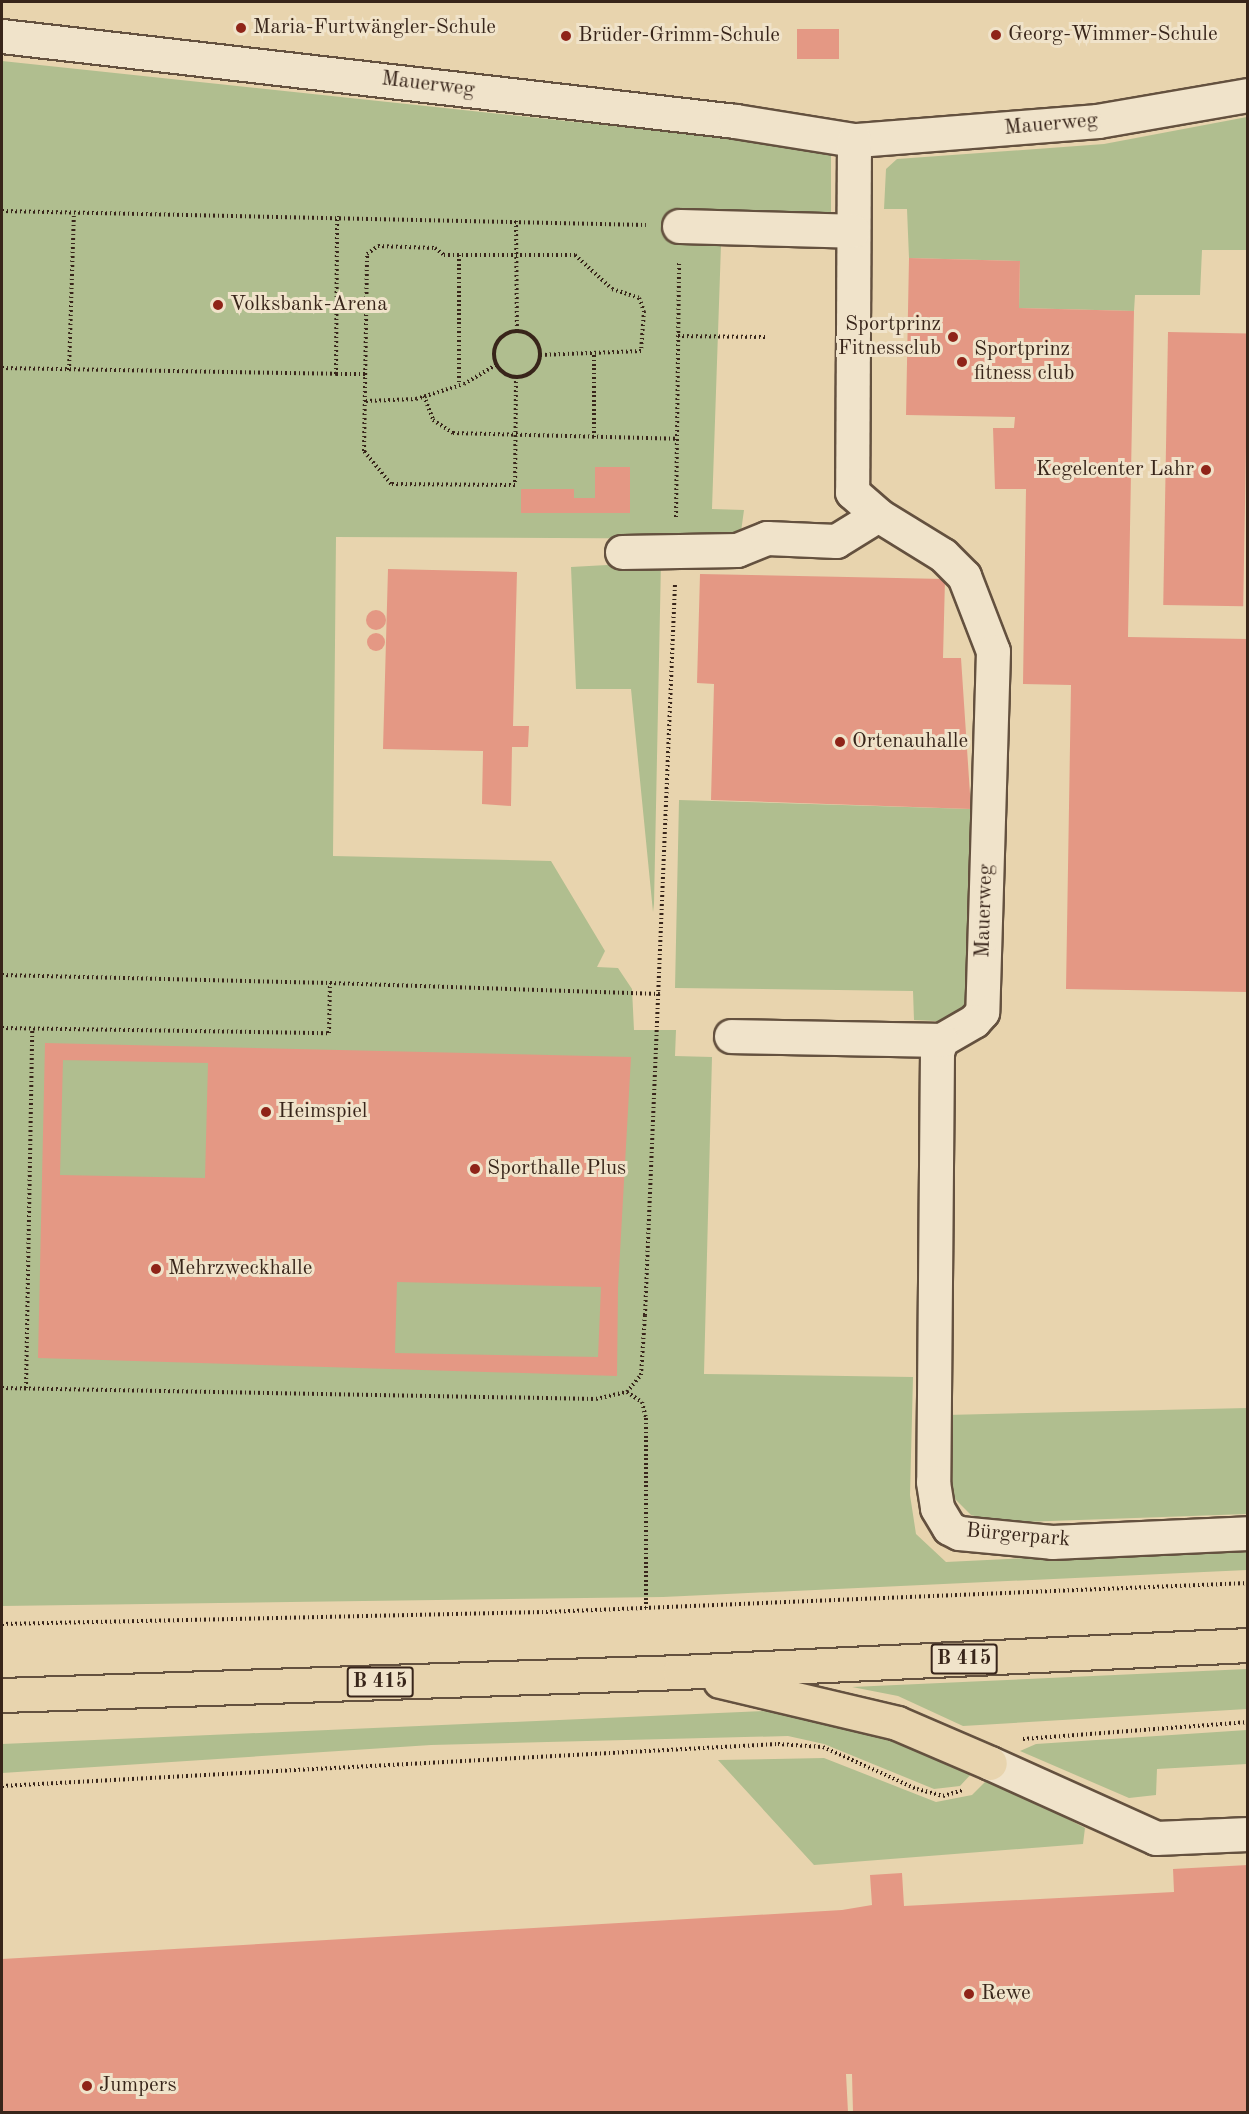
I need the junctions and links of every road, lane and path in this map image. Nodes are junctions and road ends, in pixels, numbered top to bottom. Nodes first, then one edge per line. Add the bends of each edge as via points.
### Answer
1 (2, 36) edge
2 (1248, 95) edge
3 (854, 140) junction
4 (2, 211) edge
5 (74, 214) junction
6 (337, 216) junction
7 (516, 221) junction
8 (679, 226) junction
9 (853, 231) junction
10 (459, 255) junction
11 (516, 255) junction
12 (517, 330) junction
13 (678, 336) junction
14 (766, 337) dead end
15 (540, 355) junction
16 (594, 355) junction
17 (496, 365) junction
18 (2, 368) edge
19 (69, 370) junction
20 (336, 374) junction
21 (366, 374) junction
22 (516, 377) junction
23 (459, 385) junction
24 (424, 396) junction
25 (366, 401) junction
26 (516, 437) junction
27 (594, 439) junction
28 (677, 439) junction
29 (878, 515) junction
30 (622, 552) dead end
31 (676, 552) junction
32 (2, 975) edge
33 (330, 983) junction
34 (660, 994) junction
35 (2, 1028) edge
36 (32, 1028) junction
37 (731, 1036) dead end
38 (941, 1040) junction
39 (2, 1388) edge
40 (26, 1388) junction
41 (627, 1392) junction
42 (1248, 1533) edge
43 (1248, 1583) edge
44 (645, 1608) junction
45 (2, 1624) edge
46 (1248, 1646) edge
47 (680, 1672) junction
48 (2, 1695) edge
49 (1248, 1722) edge
50 (990, 1763) junction
51 (2, 1786) edge
52 (1248, 1834) edge

1 - 3 street, Mauerweg via 735,121
2 - 3 street, Mauerweg via 1098,121
3 - 9 street, Mauerweg
4 - 5 path
5 - 6 path
5 - 19 path
6 - 7 path
6 - 20 path
7 - 8 path
7 - 11 path
8 - 9 street
8 - 13 path
9 - 29 street, Mauerweg via 852,492
10 - 11 path
10 - 21 path via 444,255 435,248 378,246 367,254
10 - 23 path
11 - 12 path
11 - 16 path via 575,255 612,289 639,298 644,311 641,351
12 - 15 path via 537,340
12 - 17 path via 496,341
13 - 14 path
13 - 28 path
15 - 16 path
15 - 22 path via 535,368
16 - 27 path
17 - 22 path
17 - 23 path
18 - 19 path
19 - 20 path
20 - 21 path
21 - 25 path
22 - 26 path
23 - 24 path
24 - 25 path
24 - 26 path via 434,420 453,433
25 - 26 path via 364,451 391,484 514,484
26 - 27 path
27 - 28 path
28 - 31 path
29 - 31 street via 836,542 766,538 736,550
29 - 38 street, Mauerweg via 943,555 964,576 993,651 982,1012
30 - 31 street
31 - 34 path
32 - 33 path
33 - 34 path
33 - 36 path via 329,1033
34 - 41 path via 641,1375
35 - 36 path
36 - 40 path
37 - 38 street
38 - 42 street, Bürgerpark via 935,1131 933,1482 937,1508 949,1528 970,1535 1052,1542
39 - 40 path
40 - 41 path via 596,1399
41 - 44 path via 642,1402 646,1418
43 - 44 path
44 - 45 path
46 - 47 main road, B 415
47 - 48 main road, B 415
47 - 50 main road via 897,1723
49 - 50 path via 1031,1736 1010,1745
50 - 51 path via 967,1790 944,1796 918,1789 823,1747 778,1744
50 - 52 street via 1156,1838

